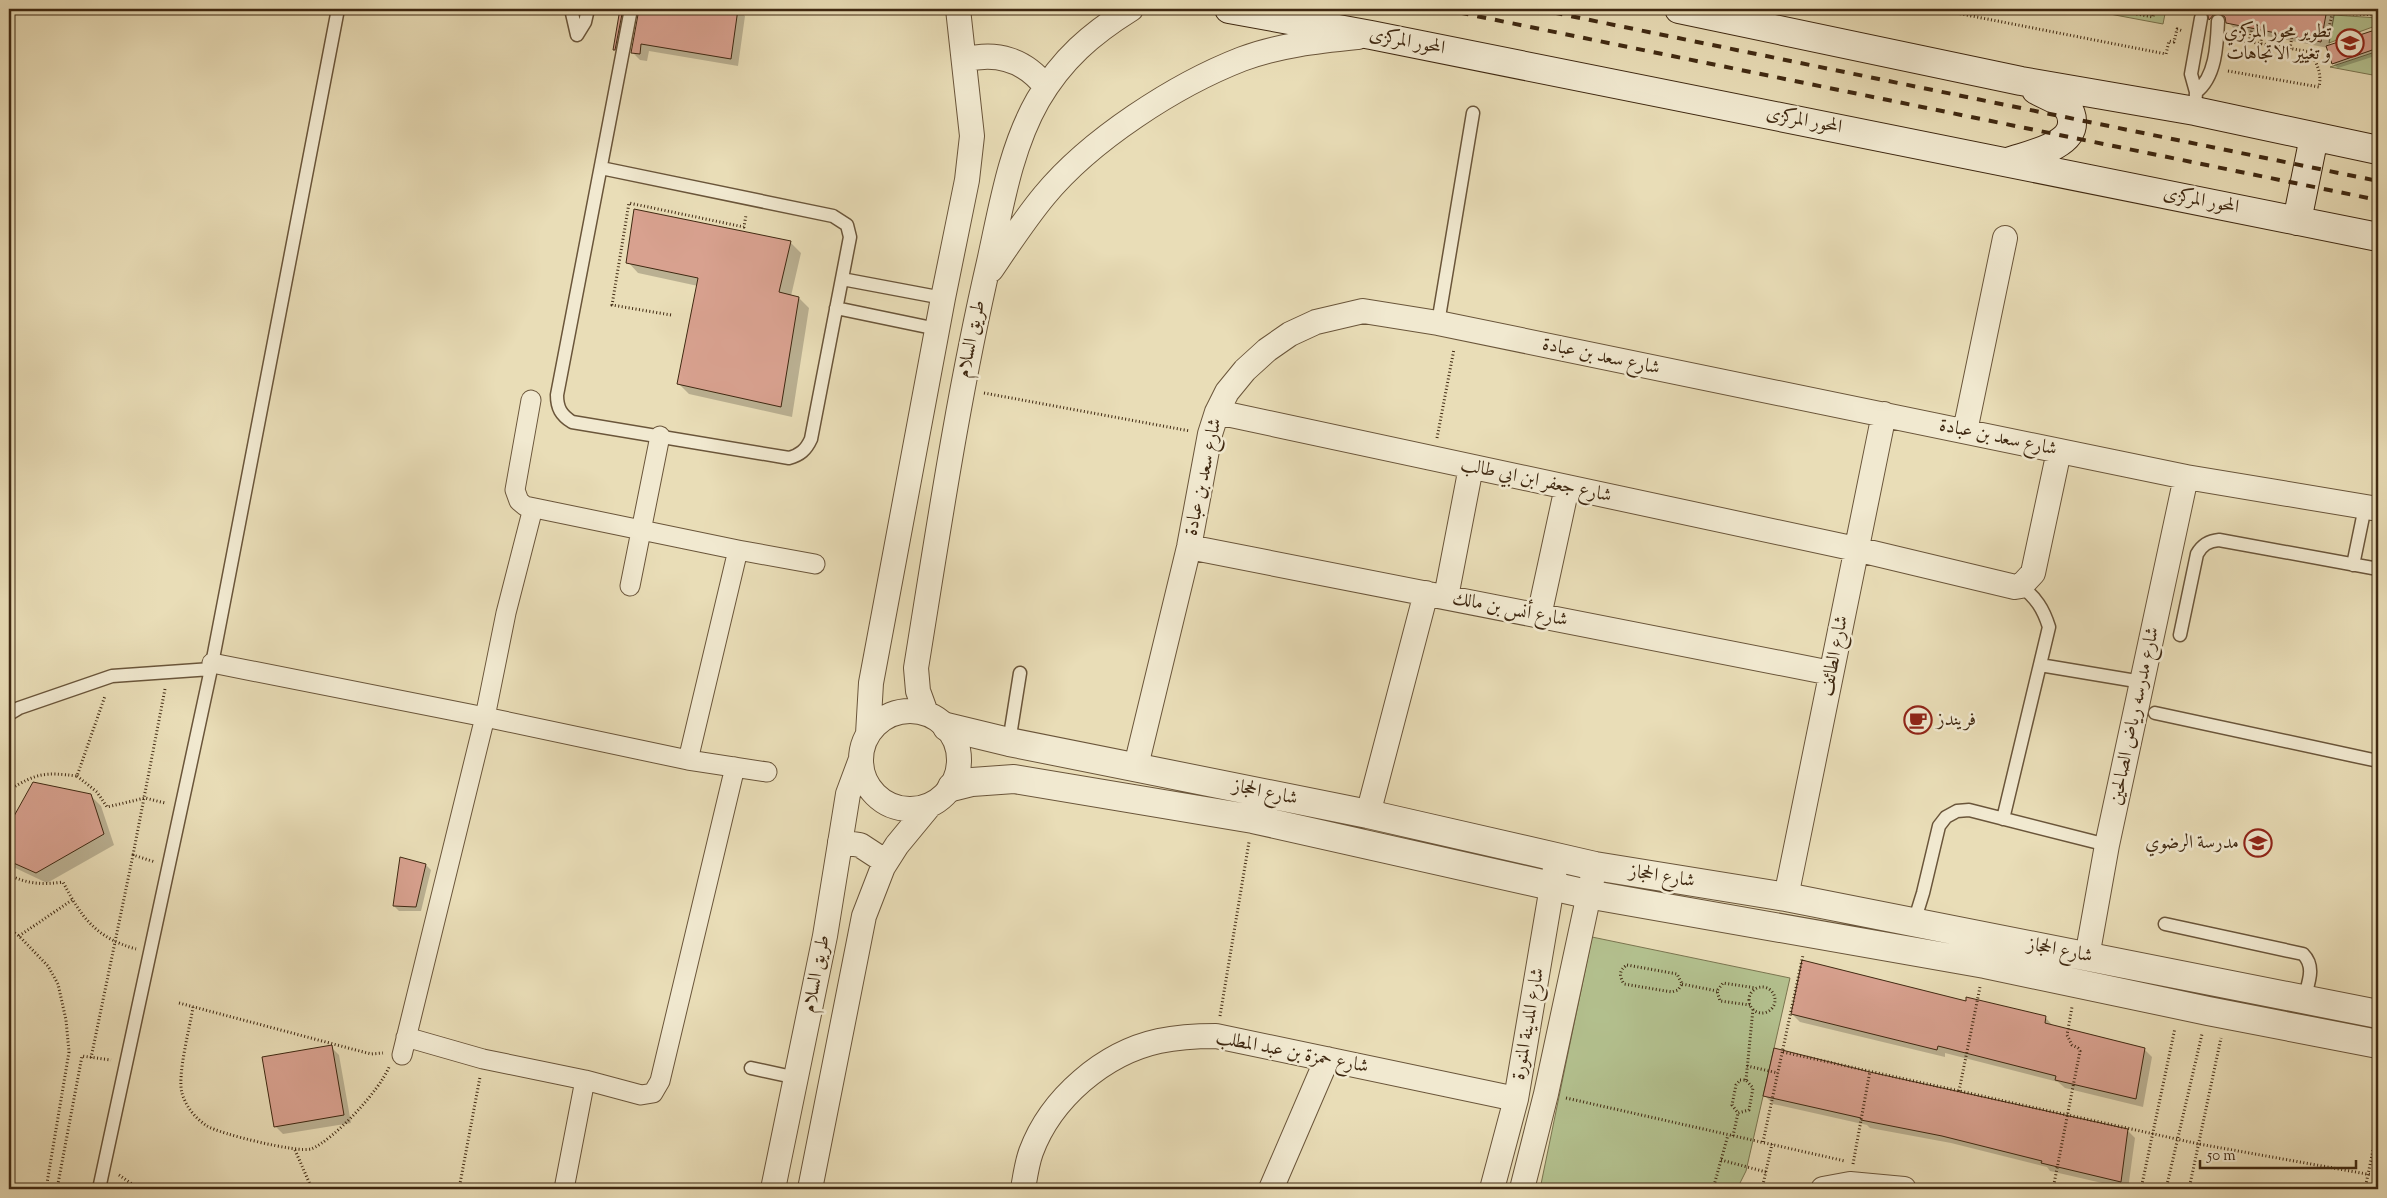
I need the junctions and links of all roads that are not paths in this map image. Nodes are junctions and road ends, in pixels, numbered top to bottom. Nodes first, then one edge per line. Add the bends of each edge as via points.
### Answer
1 (338, 9) edge
2 (572, 9) edge
3 (588, 9) edge
4 (631, 9) edge
5 (958, 9) edge
6 (1131, 9) edge
7 (1229, 9) edge
8 (1679, 9) edge
9 (2201, 18) dead end
10 (2218, 21) dead end
11 (2199, 33) junction
12 (1371, 35) junction
13 (2217, 36) junction
14 (964, 60) junction
15 (2021, 81) junction
16 (1046, 87) junction
17 (2196, 102) junction
18 (1473, 113) dead end
19 (2314, 137) junction
20 (2378, 150) edge
21 (2008, 162) junction
22 (601, 168) junction
23 (2297, 221) junction
24 (2378, 237) edge
25 (2005, 238) dead end
26 (985, 277) junction
27 (842, 279) junction
28 (943, 298) junction
29 (836, 308) junction
30 (1448, 325) junction
31 (937, 329) junction
32 (531, 400) dead end
33 (1884, 414) junction
34 (1213, 423) junction
35 (1965, 431) junction
36 (660, 436) junction
37 (2059, 451) junction
38 (1471, 467) junction
39 (2186, 477) junction
40 (1567, 487) junction
41 (533, 508) junction
42 (2371, 508) edge
43 (641, 531) junction
44 (1189, 547) junction
45 (1856, 549) junction
46 (738, 550) junction
47 (815, 564) dead end
48 (2353, 565) junction
49 (2378, 569) edge
50 (630, 586) dead end
51 (2021, 586) junction
52 (1436, 595) junction
53 (1539, 616) junction
54 (2180, 635) dead end
55 (2040, 665) junction
56 (211, 666) junction
57 (1020, 673) dead end
58 (1831, 673) junction
59 (2142, 682) junction
60 (2155, 713) dead end
61 (9, 714) edge
62 (486, 717) junction
63 (937, 720) junction
64 (868, 734) junction
65 (1009, 742) junction
66 (861, 759) junction
67 (688, 760) junction
68 (2378, 760) edge
69 (1136, 766) junction
70 (735, 767) junction
71 (767, 772) dead end
72 (952, 787) junction
73 (930, 805) junction
74 (1368, 814) junction
75 (2002, 819) junction
76 (840, 842) junction
77 (2107, 845) junction
78 (1557, 857) junction
79 (886, 862) junction
80 (1595, 866) junction
81 (1552, 885) junction
82 (1588, 894) junction
83 (1786, 897) junction
84 (1914, 922) junction
85 (2165, 924) dead end
86 (2087, 957) junction
87 (2304, 999) junction
88 (2378, 1014) edge
89 (2378, 1044) edge
90 (1327, 1059) junction
91 (751, 1068) dead end
92 (797, 1078) junction
93 (585, 1080) junction
94 (1516, 1099) junction
95 (98, 1189) edge
96 (564, 1189) edge
97 (773, 1189) edge
98 (810, 1189) edge
99 (1023, 1189) edge
100 (1271, 1189) edge
101 (1492, 1189) edge
102 (1522, 1189) edge
103 (1823, 1189) edge
104 (1904, 1189) edge

1 - 56 lane
2 - 3 lane via 577,35
4 - 22 lane
5 - 14 street, طريق السلام
6 - 16 street, طريق السلام via 1085,41
7 - 12 street, المحور المركزى
8 - 15 street
9 - 11 lane
10 - 13 lane
11 - 13 lane
11 - 17 lane via 2191,74
12 - 21 street, المحور المركزى
12 - 26 street via 1301,43 1243,59 1140,113 1087,155 1044,196
13 - 17 lane via 2211,68
14 - 16 street via 987,56 1010,59 1030,70
14 - 28 street, طريق السلام via 972,136 967,180
15 - 17 street
15 - 21 street via 2066,107 2073,124 2069,136 2059,144
16 - 26 street, طريق السلام via 1019,145
17 - 19 street
18 - 30 lane
19 - 20 street
19 - 23 street
21 - 23 street, المحور المركزى
22 - 27 lane via 833,216 843,221 850,237
22 - 36 lane via 557,402 562,414 572,422
23 - 24 street, المحور المركزى
25 - 35 street
26 - 63 street, طريق السلام via 962,389 916,668 918,691
27 - 28 lane
27 - 29 lane
28 - 31 street, طريق السلام
29 - 31 lane
29 - 36 lane via 811,439 803,451 789,458
30 - 33 street, شارع سعد بن عبادة
30 - 34 street, شارع سعد بن عبادة via 1363,311 1316,322 1290,334 1245,370 1228,392
31 - 64 street, طريق السلام via 872,683
32 - 41 street via 515,490 520,500
33 - 35 street, شارع سعد بن عبادة
33 - 45 street, شارع الطائف
34 - 38 street, شارع جعفر ابن ابي طالب
34 - 44 street, شارع سعد بن عبادة
35 - 37 street, شارع سعد بن عبادة
36 - 43 street
37 - 39 street, شارع سعد بن عبادة
37 - 51 street via 2033,573
38 - 40 street, شارع جعفر ابن ابي طالب
38 - 52 street
39 - 42 street, شارع سعد بن عبادة
39 - 59 street, شارع مدرسه رياض الصالحين
40 - 45 street, شارع جعفر ابن ابي طالب
40 - 53 street
41 - 43 street
41 - 62 street via 506,612
42 - 48 lane
43 - 46 street
43 - 50 street
44 - 52 street, شارع أنس بن مالك
44 - 69 street, شارع سعد بن عبادة
45 - 51 street, شارع جعفر ابن ابي طالب via 2007,586
45 - 58 street, شارع الطائف
46 - 47 street
46 - 67 street
48 - 49 lane
48 - 54 lane via 2211,541 2204,544 2197,554
51 - 55 lane via 2044,610 2049,627
52 - 53 street, شارع أنس بن مالك
52 - 74 street
53 - 58 street, شارع أنس بن مالك
55 - 59 lane
55 - 75 lane
56 - 61 lane via 112,676 18,708
56 - 62 street
56 - 95 lane
57 - 65 lane
58 - 83 street, شارع الطائف
59 - 77 street, شارع مدرسه رياض الصالحين
60 - 68 lane
62 - 67 street
62 - 93 street via 401,1048 482,1068
63 - 64 street via 913,710 887,716
63 - 65 street, شارع الحجاز
63 - 72 street via 955,738 960,763
64 - 66 street
65 - 69 street, شارع الحجاز
66 - 73 street via 863,773 878,796 903,808
66 - 76 street, طريق السلام via 848,794
67 - 70 street
69 - 74 street, شارع الحجاز
70 - 71 street
70 - 93 street via 657,1090 645,1096
72 - 73 street
72 - 81 street, شارع الحجاز via 980,781 1014,780 1253,819
73 - 79 street, طريق السلام via 912,824
74 - 78 street, شارع الحجاز
75 - 77 lane
75 - 84 lane via 1969,810 1957,811 1938,826
76 - 79 street via 860,845
76 - 92 street, طريق السلام
77 - 86 street, شارع مدرسه رياض الصالحين
78 - 80 street, شارع الحجاز
78 - 81 street, شارع المدينة المنورة
79 - 98 street, طريق السلام via 864,916
80 - 82 street, شارع المدينة المنورة
80 - 83 street, شارع الحجاز
81 - 82 street, شارع الحجاز
81 - 94 street, شارع المدينة المنورة
82 - 89 street, شارع الحجاز via 1985,964
82 - 102 street, شارع المدينة المنورة via 1546,1094
83 - 84 street, شارع الحجاز
84 - 86 street, شارع الحجاز
85 - 87 lane via 2303,954 2311,969
86 - 87 street, شارع الحجاز
87 - 88 street, شارع الحجاز
90 - 94 street, شارع حمزة بن عبد المطلب
90 - 99 street, شارع حمزة بن عبد المطلب via 1216,1036 1187,1036 1131,1050 1081,1081 1061,1102 1031,1152
90 - 100 street
91 - 92 lane
92 - 97 street, طريق السلام
93 - 96 street
94 - 101 street, شارع المدينة المنورة
103 - 104 street via 1851,1174

